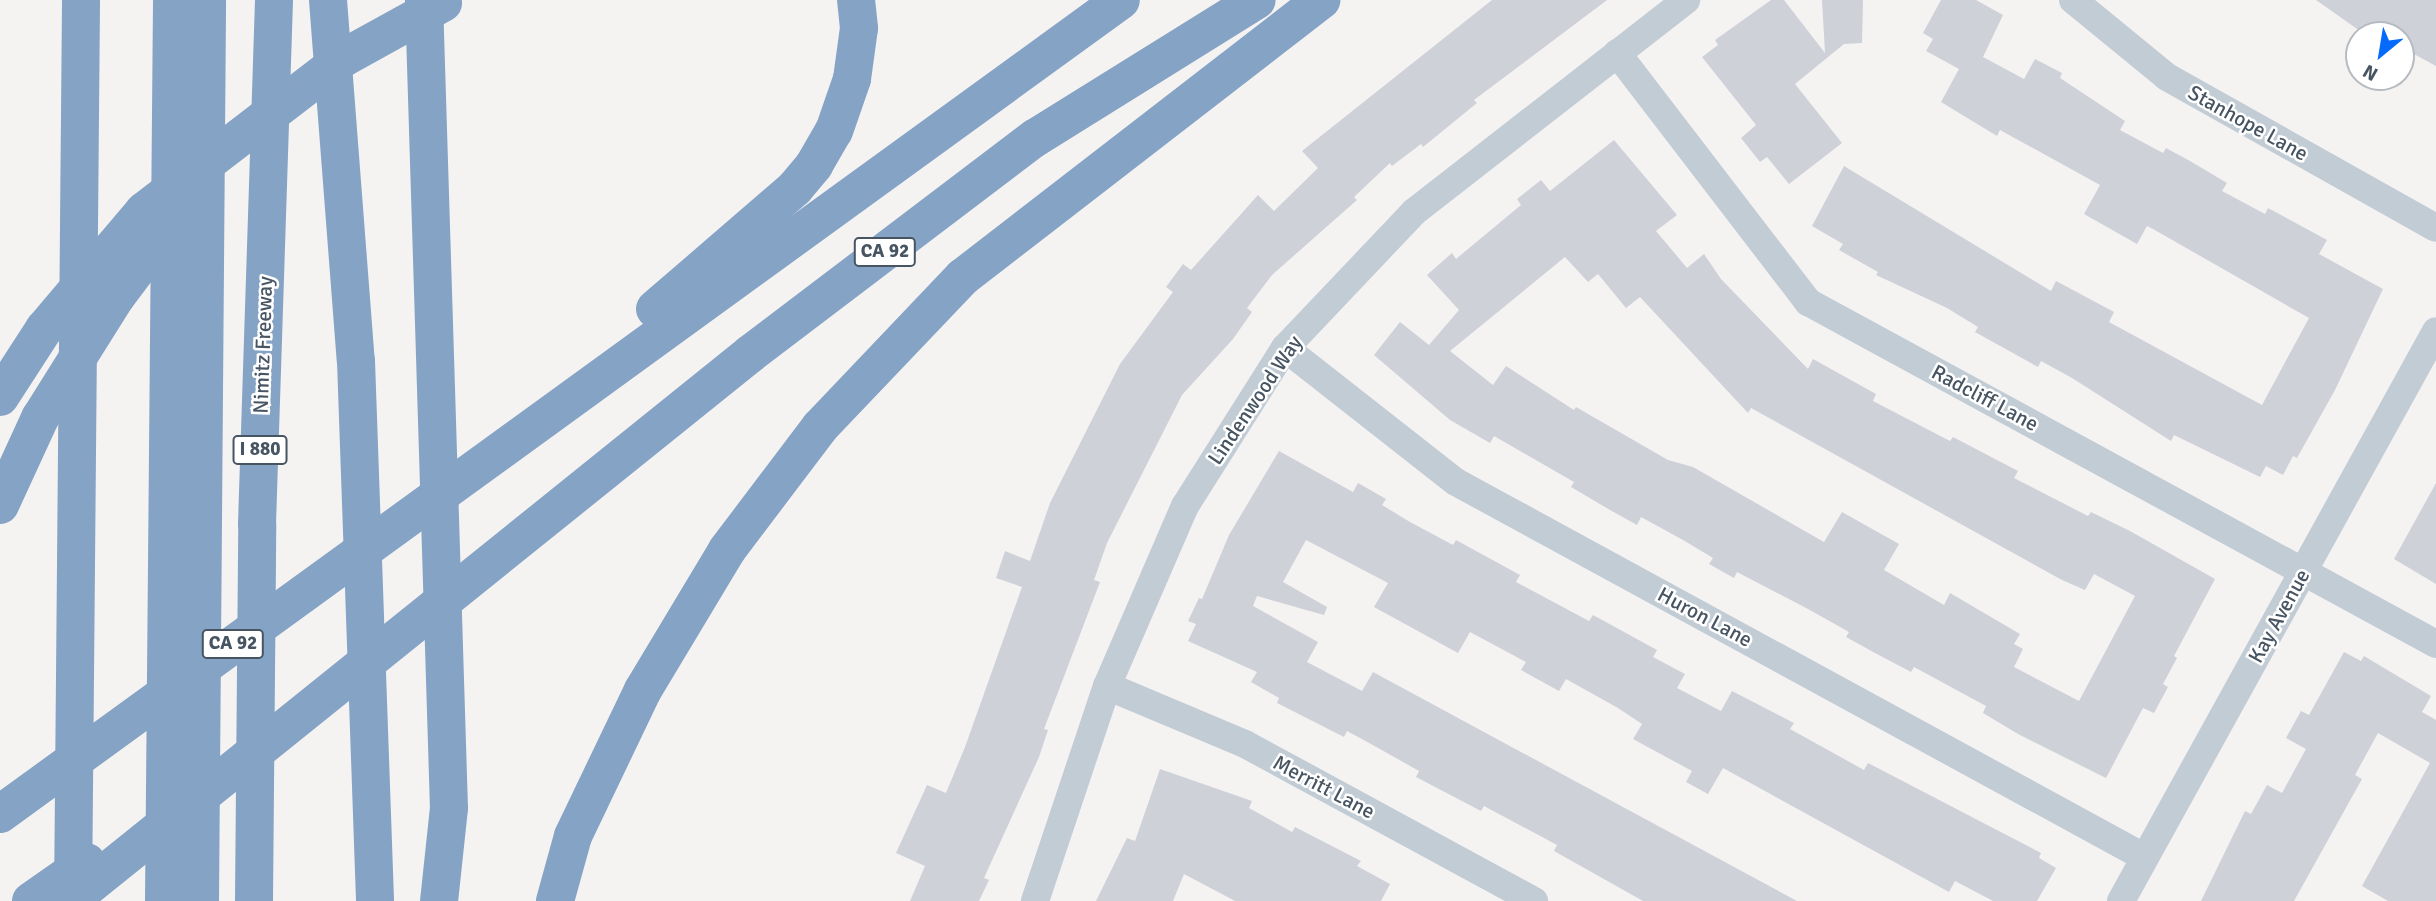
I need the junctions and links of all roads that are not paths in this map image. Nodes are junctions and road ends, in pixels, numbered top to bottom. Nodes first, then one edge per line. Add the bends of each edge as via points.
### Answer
1 (81, 0) edge
2 (172, 0) edge
3 (207, 0) edge
4 (274, 0) edge
5 (328, 0) edge
6 (424, 0) edge
7 (448, 0) edge
8 (856, 0) edge
9 (1121, 0) edge
10 (1257, 0) edge
11 (1321, 0) edge
12 (1686, 0) edge
13 (2073, 0) edge
14 (1618, 53) junction
15 (220, 157) junction
16 (2436, 228) edge
17 (2436, 331) edge
18 (1285, 348) junction
19 (0, 397) edge
20 (466, 473) junction
21 (0, 505) edge
22 (2304, 571) junction
23 (2436, 644) edge
24 (1107, 686) junction
25 (321, 696) junction
26 (0, 814) edge
27 (2144, 857) junction
28 (32, 901) edge
29 (71, 901) edge
30 (164, 901) edge
31 (200, 901) edge
32 (254, 901) edge
33 (375, 901) edge
34 (439, 901) edge
35 (555, 901) edge
36 (1035, 901) edge
37 (1534, 901) edge
38 (2120, 901) edge

1 - 29 highway
2 - 30 highway
3 - 31 highway, I 880
4 - 32 highway, Nimitz Freeway / I 880 via 257,524
5 - 33 highway via 361,454
6 - 34 highway via 449,808
7 - 15 highway via 345,57
8 - 20 highway via 859,28 852,79 834,131 814,165 795,188
9 - 20 highway, CA 92
10 - 25 highway, CA 92 via 1035,138 750,354
11 - 35 highway via 963,277 820,427 727,550 643,690 573,836
12 - 14 street, Lindenwood Way
13 - 16 street, Stanhope Lane via 2166,77
14 - 18 street, Lindenwood Way via 1414,212
14 - 22 street, Radcliff Lane via 1808,302
15 - 19 highway via 144,211 44,329
15 - 21 highway via 117,297 40,418
17 - 22 street, Kay Avenue
18 - 24 street, Lindenwood Way via 1185,506
18 - 27 street, Huron Lane via 1455,482
20 - 26 highway, CA 92
22 - 23 street, Radcliff Lane
22 - 27 street, Kay Avenue
24 - 36 street, Lindenwood Way
24 - 37 street, Merritt Lane via 1245,744
25 - 28 highway, CA 92
25 - 29 highway
27 - 38 street, Kay Avenue

